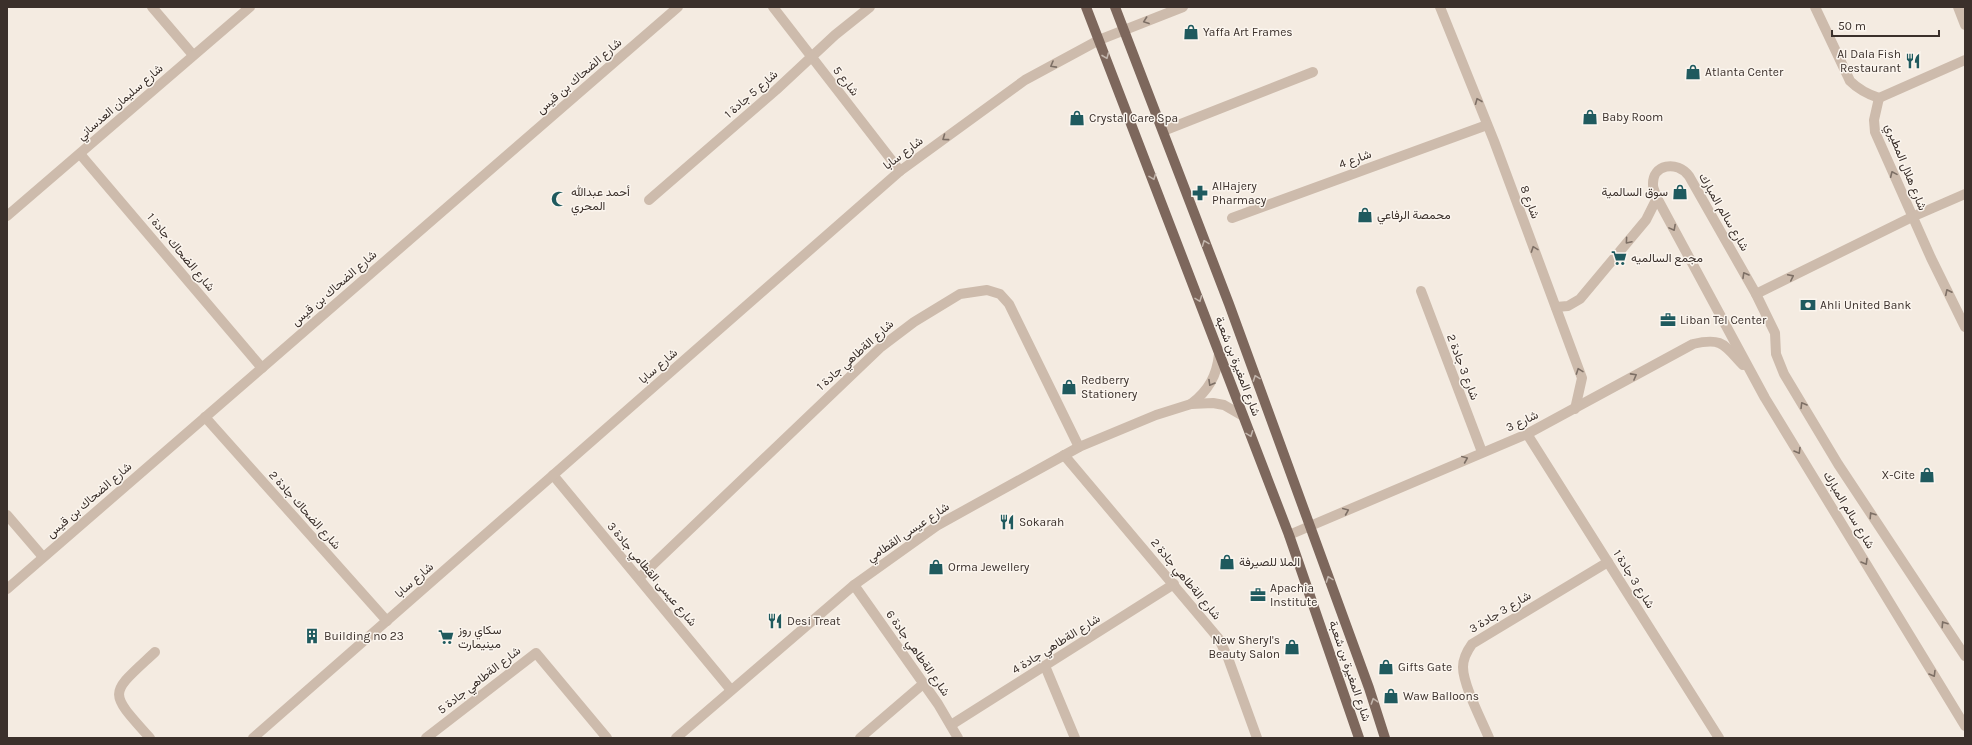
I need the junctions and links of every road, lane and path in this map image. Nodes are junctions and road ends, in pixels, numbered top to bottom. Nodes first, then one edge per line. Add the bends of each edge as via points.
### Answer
1 (152, 7) edge
2 (250, 7) edge
3 (678, 7) edge
4 (772, 7) edge
5 (870, 7) edge
6 (1086, 7) edge
7 (1115, 7) edge
8 (1183, 7) edge
9 (1440, 7) edge
10 (1815, 7) edge
11 (1958, 7) edge
12 (1965, 25) edge
13 (1124, 29) junction
14 (1099, 40) junction
15 (194, 55) junction
16 (812, 58) junction
17 (1965, 60) edge
18 (1313, 72) dead end
19 (1879, 98) junction
20 (1487, 125) junction
21 (1163, 131) junction
22 (80, 154) junction
23 (900, 171) junction
24 (1965, 194) edge
25 (1657, 198) junction
26 (649, 200) dead end
27 (7, 216) edge
28 (1912, 217) junction
29 (1232, 218) dead end
30 (1421, 291) dead end
31 (1756, 294) junction
32 (1556, 307) junction
33 (1965, 327) edge
34 (1219, 354) junction
35 (262, 368) junction
36 (1752, 374) junction
37 (1191, 404) junction
38 (1575, 408) junction
39 (1243, 416) junction
40 (205, 417) junction
41 (1527, 434) junction
42 (1079, 447) junction
43 (1482, 452) junction
44 (1064, 455) junction
45 (553, 475) junction
46 (7, 516) edge
47 (1310, 527) junction
48 (1289, 535) junction
49 (43, 557) junction
50 (1608, 562) junction
51 (639, 578) junction
52 (1174, 584) junction
53 (854, 585) junction
54 (7, 589) edge
55 (387, 621) junction
56 (155, 652) dead end
57 (1965, 656) edge
58 (1045, 666) junction
59 (923, 684) junction
60 (731, 690) junction
61 (951, 725) junction
62 (1965, 726) edge
63 (150, 738) edge
64 (253, 738) edge
65 (426, 738) edge
66 (607, 738) edge
67 (676, 738) edge
68 (860, 738) edge
69 (958, 738) edge
70 (1075, 738) edge
71 (1257, 738) edge
72 (1359, 738) edge
73 (1386, 738) edge
74 (1489, 738) edge
75 (1719, 738) edge

1 - 15 street
2 - 15 street, شارع سليمان العدساني
3 - 35 street, شارع الضحاك بن قيس
4 - 16 street, شارع 5
5 - 16 street, شارع 5 جادة 1
6 - 14 main road, شارع المغيرة بن شعبة
7 - 13 main road, شارع المغيرة بن شعبة
8 -> 13 street
20 -> 9 street, شارع 8
10 - 19 street via 1850,81 1858,89
11 - 12 street
13 - 14 street
13 - 21 main road, شارع المغيرة بن شعبة
14 -> 23 street, شارع سابا via 1025,80
14 -> 34 main road, شارع المغيرة بن شعبة
15 - 22 street, شارع سليمان العدساني
16 - 23 street, شارع 5
16 - 26 street, شارع 5 جادة 1
17 - 19 street
18 - 21 street
28 -> 19 street, شارع هلال المطيري via 1875,132 1874,120
20 - 29 street, شارع 4
32 -> 20 street, شارع 8
47 -> 21 main road, شارع المغيرة بن شعبة
22 - 27 street, شارع سليمان العدساني
22 - 35 street, شارع الضحاك جادة 1
23 - 45 street, شارع سابا
24 - 28 street
31 -> 25 street, شارع سالم المبارك via 1685,171 1673,166 1665,166 1658,171 1653,186
25 -> 32 street via 1646,220 1580,299 1568,306
25 -> 36 street, شارع سالم المبارك
31 -> 28 street
33 -> 28 street, شارع هلال المطيري
30 - 43 street, شارع 3 جادة 2
57 -> 31 street, شارع سالم المبارك via 1838,464 1784,374 1776,354 1775,333
38 -> 32 street, شارع 8 via 1582,378
34 -> 37 street, شارع عيسى القطامي via 1217,369 1211,383
34 - 39 main road, شارع المغيرة بن شعبة
35 - 40 street, شارع الضحاك بن قيس
38 -> 36 street, شارع 3 via 1693,344 1708,340 1721,342
36 -> 62 street, شارع سالم المبارك
37 - 39 street, شارع عيسى القطامي via 1224,405
37 - 42 street, شارع عيسى القطامي via 1156,415
38 - 41 street, شارع 3
39 -> 48 main road, شارع المغيرة بن شعبة
40 - 49 street, شارع الضحاك بن قيس
40 - 55 street, شارع الضحاك جادة 2
41 - 43 street, شارع 3
41 - 50 street, شارع 3 جادة 1
42 - 44 street, شارع عيسى القطامي
42 - 51 street, شارع الةطاهي جادة 1 via 1009,304 1000,294 987,290 960,294 914,322 881,347
47 -> 43 street, شارع 3
44 - 52 street, شارع الةطاهي جادة 2
44 - 53 street, شارع عيسى القطامي via 938,525
45 - 51 street, شارع عيسى القطامي جادة 3
45 - 55 street, شارع سابا
46 - 49 street
47 - 48 street, شارع 3
73 -> 47 main road, شارع المغيرة بن شعبة
48 - 72 main road, شارع المغيرة بن شعبة
49 - 54 street, شارع الضحاك بن قيس
50 - 74 street, شارع 3 جادة 3 via 1472,644 1468,649 1463,661 1463,673
50 - 75 street, شارع 3 جادة 1
51 - 60 street, شارع عيسى القطامي جادة 3
52 - 58 street, شارع الةطاهي جادة 4
52 - 71 street, شارع الةطاهي جادة 2 via 1213,630 1224,648
53 - 59 street, شارع الةطاهي جادة 6
53 - 60 street, شارع عيسى القطامي
55 - 64 street, شارع سابا
56 - 63 street via 122,683 118,693 123,708
58 - 61 street, شارع الةطاهي جادة 4
58 - 70 street
59 - 61 street, شارع الةطاهي جادة 6
59 - 68 street
60 - 67 street, شارع عيسى القطامي
61 - 69 street, شارع الةطاهي جادة 6
65 - 66 street, شارع الةطاهي جادة 5 via 536,653

